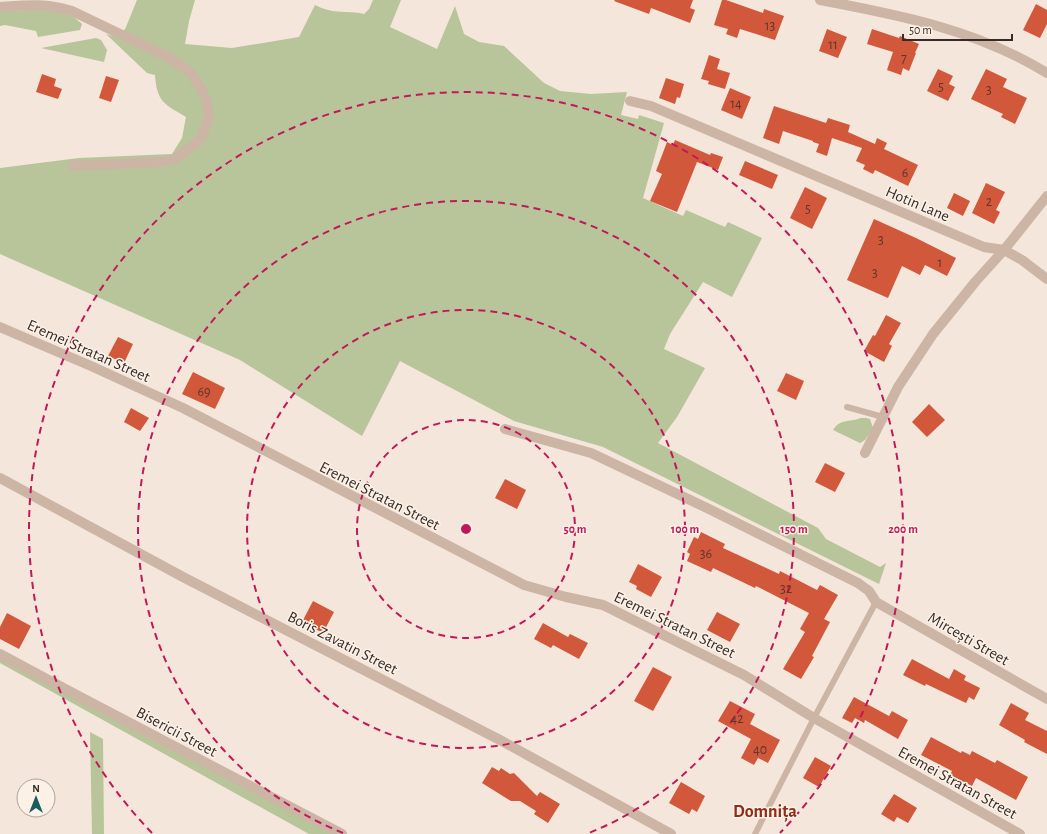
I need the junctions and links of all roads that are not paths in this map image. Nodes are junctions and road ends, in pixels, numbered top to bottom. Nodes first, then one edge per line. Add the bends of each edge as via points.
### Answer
1 (820, 0) edge
2 (0, 7) edge
3 (1047, 73) edge
4 (630, 101) dead end
5 (73, 166) dead end
6 (1047, 196) edge
7 (1004, 250) junction
8 (1047, 279) edge
9 (0, 326) edge
10 (847, 407) dead end
11 (883, 417) junction
12 (505, 429) dead end
13 (865, 453) dead end
14 (0, 478) edge
15 (876, 602) junction
16 (0, 654) edge
17 (1047, 699) edge
18 (814, 718) junction
19 (342, 834) edge
20 (671, 834) edge
21 (755, 834) edge
22 (1020, 834) edge

1 - 3 street via 935,25 1024,59
2 - 5 street via 41,4 72,11 168,57 190,72 201,88 207,102 209,119 200,139 174,159 162,162
4 - 7 street, Hotin Lane via 651,106 984,247
6 - 7 street
7 - 8 street
7 - 11 street via 933,334 898,388
9 - 18 street, Eremei Stratan Street via 183,408 524,585 603,605 744,675
10 - 11 lane
11 - 13 street
12 - 15 street via 591,453 858,583 869,591
14 - 20 street, Boris Zavatin Street via 183,577 500,740
15 - 17 street, Mircești Street
15 - 18 lane
16 - 19 street, Bisericii Street
18 - 21 lane
18 - 22 street, Eremei Stratan Street

